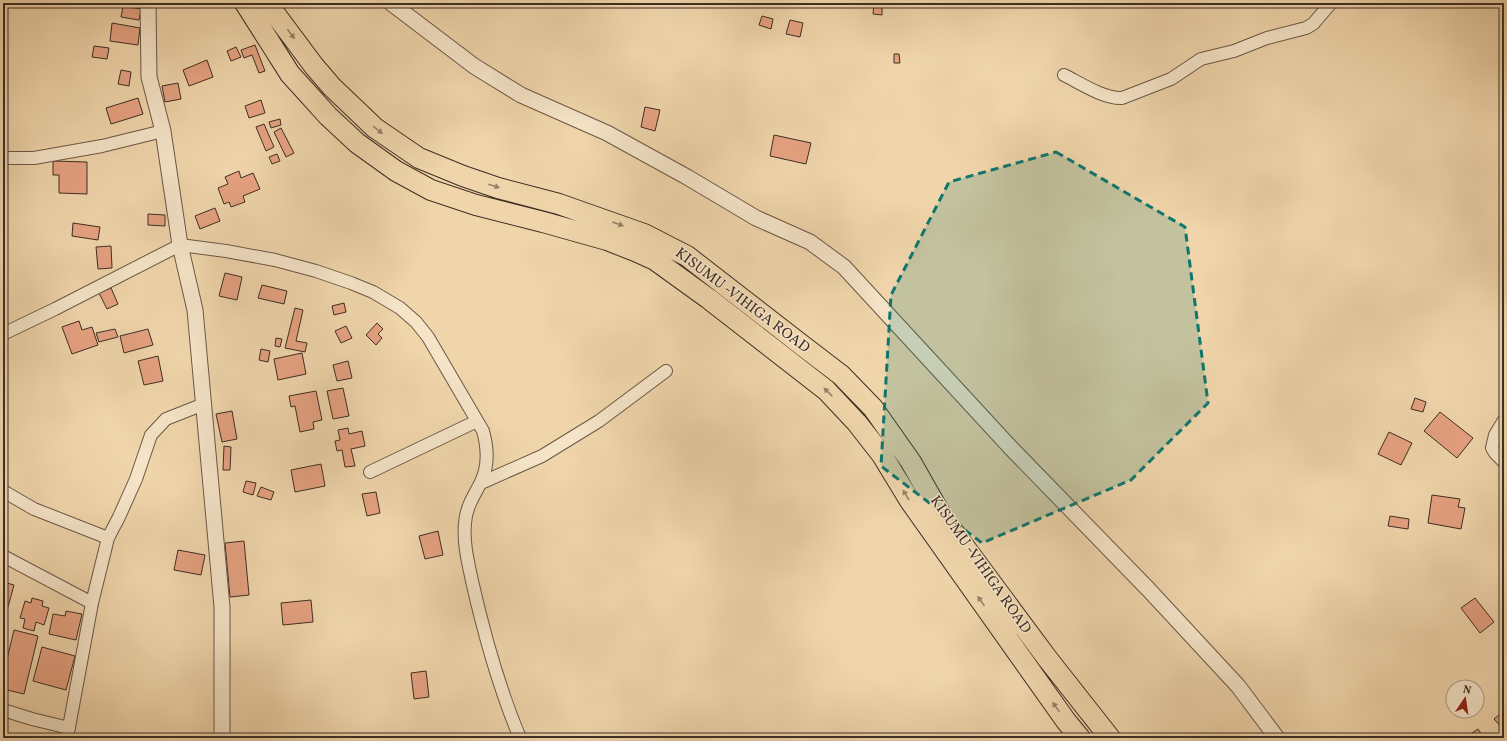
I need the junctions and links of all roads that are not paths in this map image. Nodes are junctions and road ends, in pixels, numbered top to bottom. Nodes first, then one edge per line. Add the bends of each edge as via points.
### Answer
1 (148, 3) edge
2 (245, 3) edge
3 (267, 3) edge
4 (391, 3) edge
5 (1331, 3) edge
6 (1064, 75) dead end
7 (163, 131) junction
8 (3, 158) edge
9 (180, 245) junction
10 (3, 334) edge
11 (666, 371) dead end
12 (204, 404) junction
13 (1504, 420) edge
14 (478, 421) junction
15 (1504, 462) edge
16 (370, 472) dead end
17 (481, 483) junction
18 (3, 491) edge
19 (108, 538) junction
20 (3, 556) edge
21 (92, 604) junction
22 (3, 710) edge
23 (68, 733) edge
24 (222, 738) edge
25 (520, 738) edge
26 (1080, 738) edge
27 (1110, 738) edge
28 (1277, 738) edge

1 - 7 street via 149,77
26 -> 2 highway, KISUMU -VIHIGA ROAD via 910,501 882,455 826,390 709,299 654,260 635,250 476,205 431,190 396,171 357,143 290,74
3 -> 27 highway, KISUMU -VIHIGA ROAD via 332,87 375,128 419,158 498,188 559,204 644,234 688,256 841,375 873,408 911,462 942,515 1047,658
4 - 28 street via 474,66 521,96 608,133 756,218 810,242 844,267 1010,447 1238,686
5 - 6 street via 1313,24 1306,28 1201,59 1171,79 1122,98 1108,97
7 - 8 street via 102,146 34,158
7 - 9 street
9 - 10 street
9 - 12 street via 195,310
9 - 14 street via 275,260 316,271 373,292 400,308 416,322 428,337
11 - 17 street via 599,421 542,456
12 - 19 street via 166,419 151,435 136,479
12 - 24 street via 222,607
13 - 15 street via 1495,434 1492,448
14 - 16 street
14 - 17 street via 487,444 486,470
17 - 25 street via 466,512 464,534 490,651
18 - 19 street via 34,509
19 - 21 street
20 - 21 street
21 - 23 street
22 - 23 street

